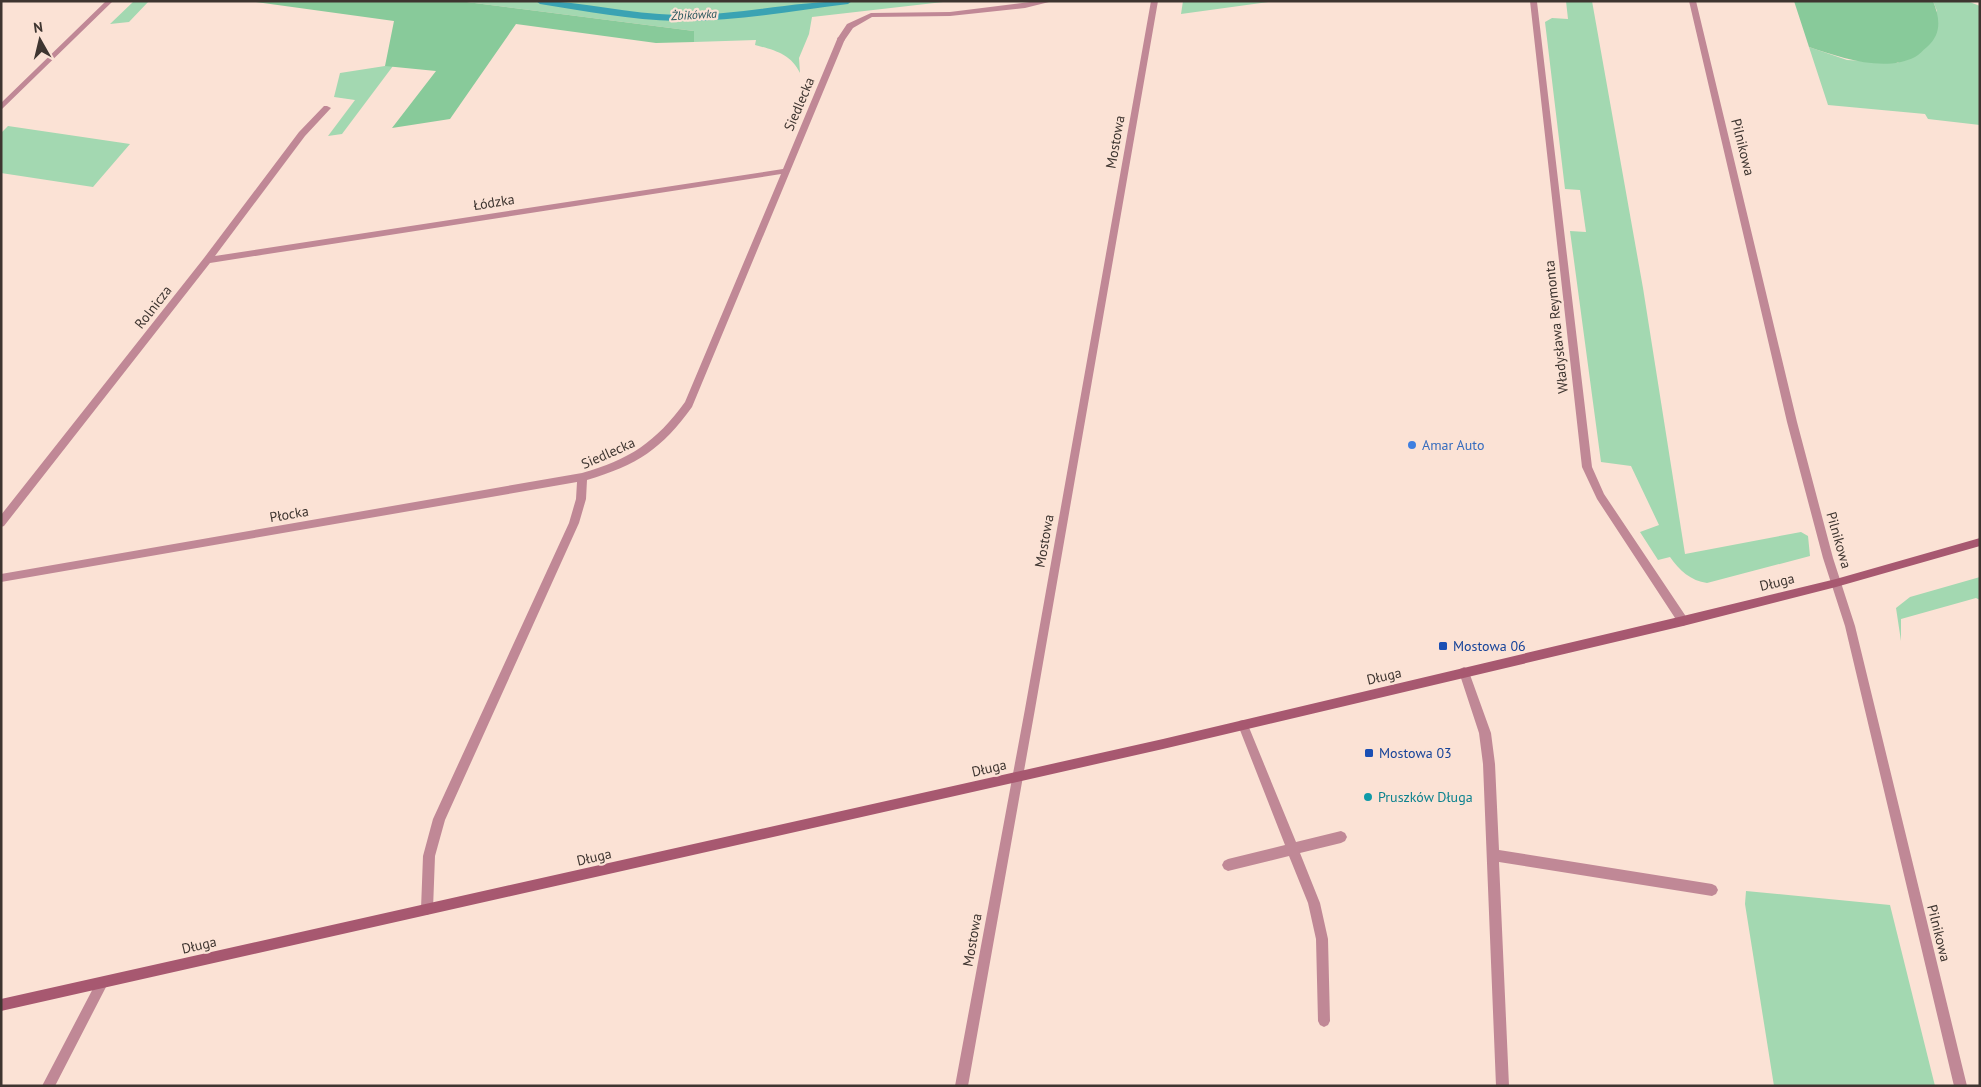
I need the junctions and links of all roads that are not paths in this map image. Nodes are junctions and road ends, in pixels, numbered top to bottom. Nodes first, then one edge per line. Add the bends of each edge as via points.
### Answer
1 (110, 1) edge
2 (1050, 1) edge
3 (1155, 1) edge
4 (1692, 1) edge
5 (1533, 2) edge
6 (1, 108) edge
7 (327, 108) dead end
8 (785, 172) junction
9 (207, 260) junction
10 (582, 477) junction
11 (1, 523) edge
12 (1980, 542) edge
13 (1, 578) edge
14 (1836, 583) junction
15 (1683, 621) junction
16 (1464, 672) junction
17 (1242, 725) junction
18 (1018, 777) junction
19 (1341, 837) dead end
20 (1294, 849) junction
21 (1493, 854) junction
22 (1228, 866) dead end
23 (1712, 890) dead end
24 (428, 909) junction
25 (102, 983) junction
26 (1, 1005) edge
27 (1324, 1021) dead end
28 (48, 1086) edge
29 (961, 1086) edge
30 (1503, 1086) edge
31 (1961, 1086) edge

1 - 6 street
2 - 8 street, Siedlecka via 950,14 871,15 850,26 841,39
3 - 18 street, Mostowa
4 - 14 street, Pilnikowa via 1787,403
5 - 15 street, Władysława Reymonta via 1588,467 1600,496
7 - 9 street, Rolnicza via 302,134
8 - 9 street, Łódzka
8 - 10 street, Siedlecka via 689,404 669,432 647,450 613,469
9 - 11 street, Rolnicza
10 - 13 street, Płocka
10 - 24 street, Siedlecka via 574,522 436,827 429,856
12 - 14 street, Długa
14 - 15 street, Długa
14 - 31 street, Pilnikowa via 1850,626
15 - 16 street, Długa
16 - 17 street, Długa
16 - 21 street via 1485,733
17 - 18 street, Długa
17 - 20 street
18 - 24 street, Długa
18 - 29 street, Mostowa
19 - 20 street
20 - 22 street
20 - 27 street via 1314,903 1322,938
21 - 23 street
21 - 30 street
24 - 25 street, Długa
25 - 26 street, Długa
25 - 28 street

